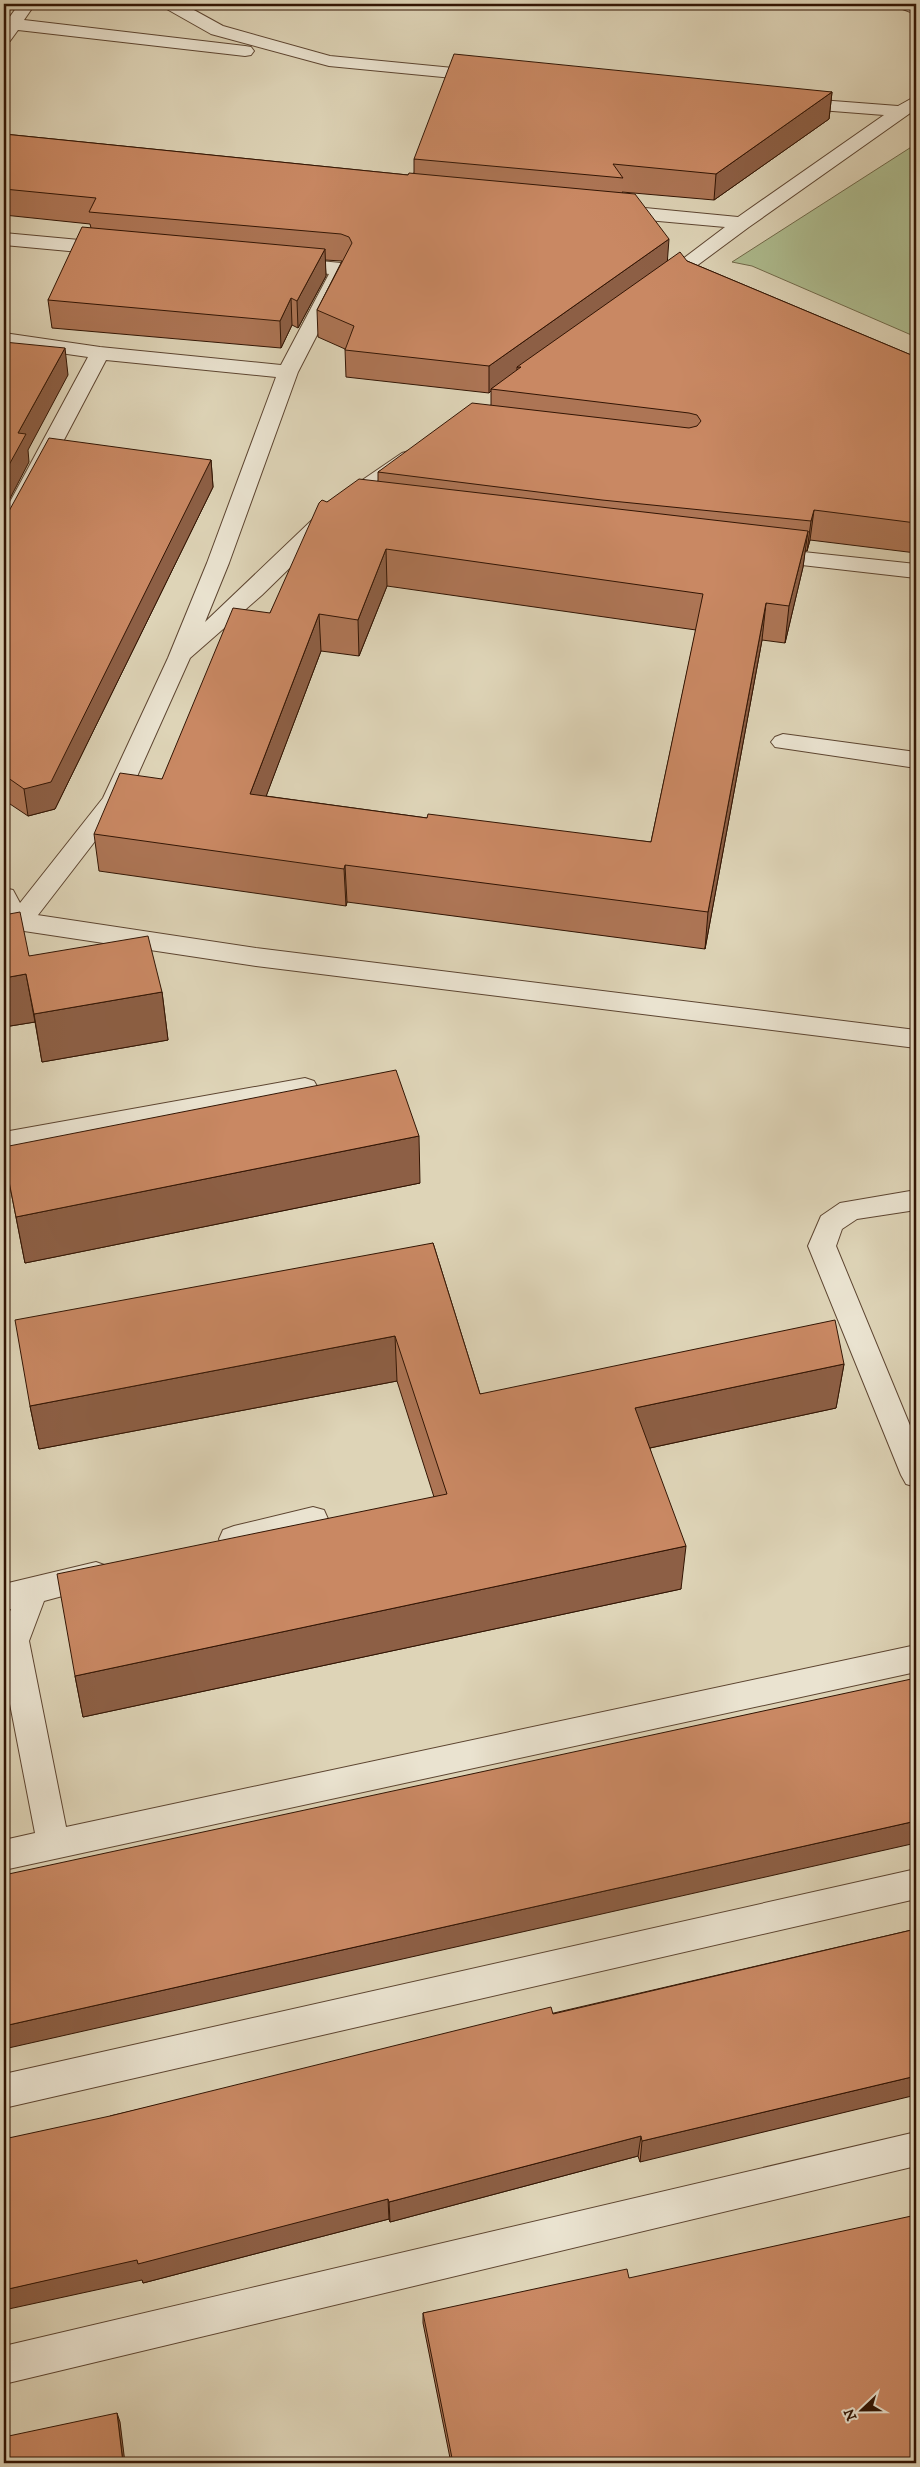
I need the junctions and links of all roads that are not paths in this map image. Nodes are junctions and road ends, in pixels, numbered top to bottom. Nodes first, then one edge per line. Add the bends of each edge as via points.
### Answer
1 (27, 4) edge
2 (171, 4) edge
3 (906, 4) edge
4 (916, 9) edge
5 (9, 31) edge
6 (329, 61) junction
7 (496, 77) edge
8 (916, 101) edge
9 (781, 102) edge
10 (899, 111) junction
11 (593, 209) edge
12 (742, 223) junction
13 (6, 243) edge
14 (128, 250) edge
15 (273, 263) edge
16 (645, 295) edge
17 (4, 339) edge
18 (100, 353) junction
19 (288, 372) junction
20 (424, 448) edge
21 (341, 505) junction
22 (370, 509) edge
23 (4, 533) edge
24 (748, 553) edge
25 (916, 571) edge
26 (179, 658) junction
27 (783, 742) dead end
28 (916, 760) edge
29 (4, 896) edge
30 (12, 921) edge
31 (916, 1039) edge
32 (326, 1085) edge
33 (4, 1142) edge
34 (916, 1200) edge
35 (916, 1475) edge
36 (312, 1519) dead end
37 (206, 1546) edge
38 (120, 1569) edge
39 (18, 1594) edge
40 (916, 1659) edge
41 (53, 1844) junction
42 (4, 1855) edge
43 (916, 1884) edge
44 (4, 2091) edge
45 (916, 2149) edge
46 (4, 2365) edge

1 - 5 street
2 - 6 street via 217,30
3 - 4 street
5 - 6 street
6 - 7 street
8 - 10 street
9 - 10 street
10 - 12 street
11 - 12 street
12 - 16 street via 696,268
13 - 14 street
15 - 19 street via 341,269
17 - 18 street
18 - 19 street
18 - 23 street
19 - 26 street via 218,563
20 - 21 street
21 - 22 street
21 - 26 street
24 - 25 street
26 - 30 street via 114,800
27 - 28 street
29 - 30 street
30 - 31 street via 256,957
32 - 33 street
34 - 35 street via 850,1210 831,1223 822,1246
36 - 37 street
38 - 39 street
39 - 41 street via 13,1641
40 - 41 street
41 - 42 street
43 - 44 street
45 - 46 street

